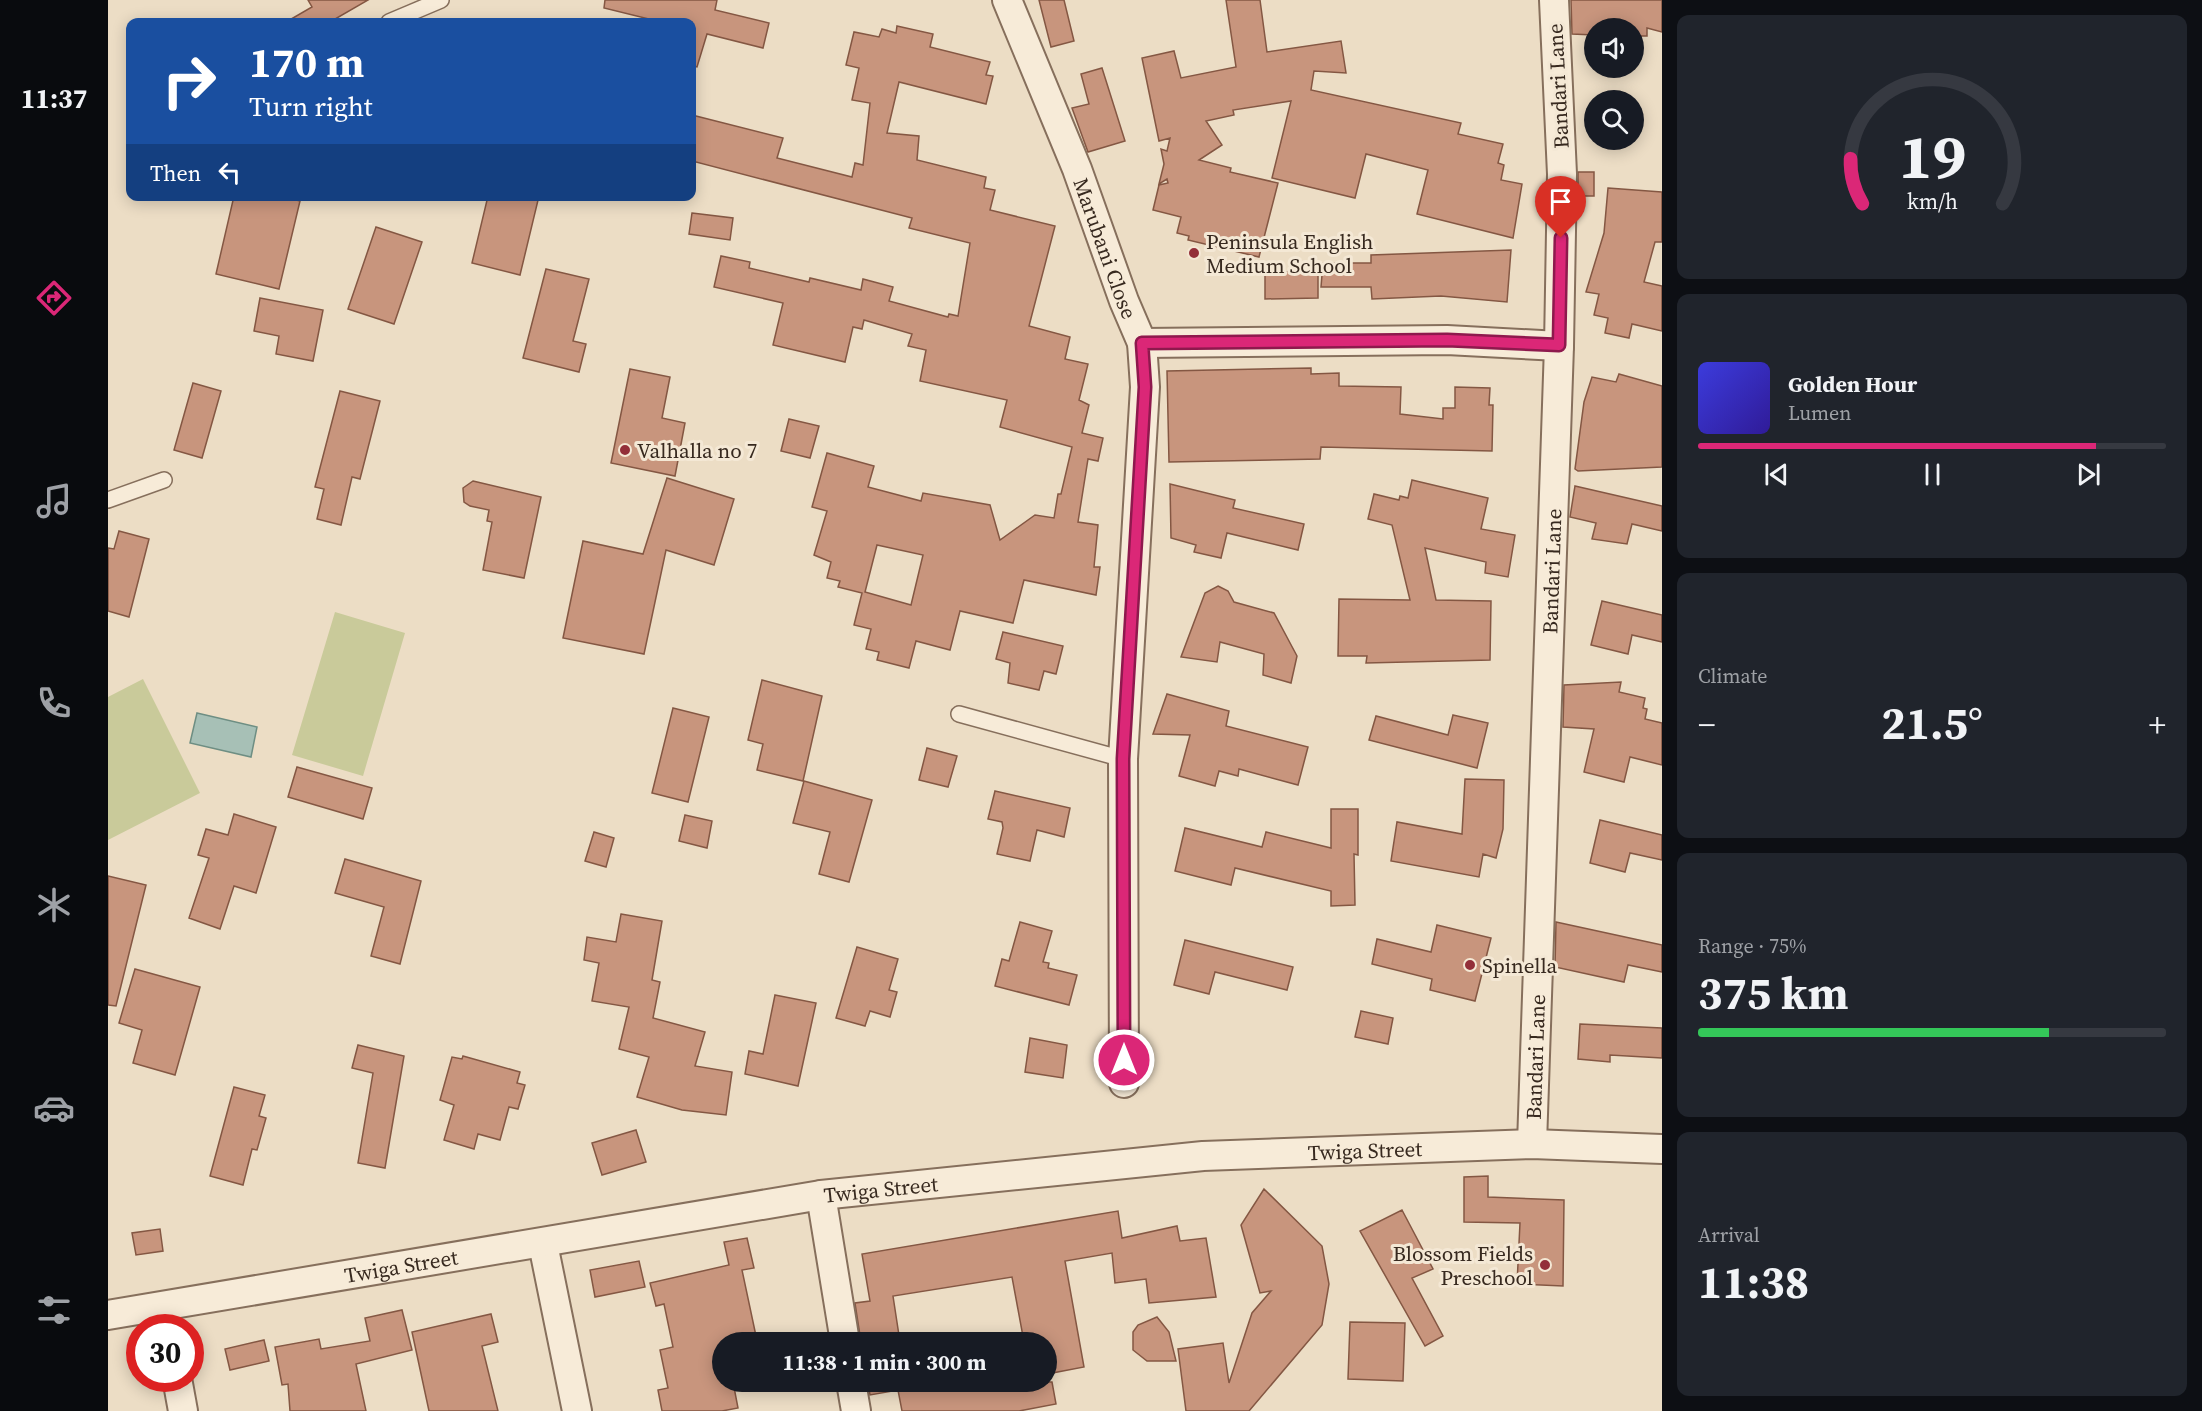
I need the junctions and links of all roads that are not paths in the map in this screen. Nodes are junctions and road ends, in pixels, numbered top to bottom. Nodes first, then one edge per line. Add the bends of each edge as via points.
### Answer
1 (441, 0) edge
2 (1007, 0) edge
3 (1554, 0) edge
4 (398, 18) edge
5 (1142, 343) junction
6 (1559, 345) junction
7 (164, 480) dead end
8 (108, 500) edge
9 (959, 714) dead end
10 (1123, 759) junction
11 (1124, 1083) dead end
12 (1532, 1144) junction
13 (1662, 1149) edge
14 (821, 1195) junction
15 (543, 1244) junction
16 (181, 1314) edge
17 (108, 1315) edge
18 (126, 1316) edge
19 (843, 1332) edge
20 (180, 1392) edge
21 (853, 1392) edge
22 (183, 1411) edge
23 (577, 1411) edge
24 (856, 1411) edge

1 - 4 lane
2 - 5 street, Marubani Close via 1073,158
3 - 6 street, Bandari Lane via 1562,174
5 - 6 street via 1447,340
5 - 10 street, Marubani Close via 1145,387
6 - 12 street, Bandari Lane
7 - 8 lane
9 - 10 lane
10 - 11 street, Marubani Close
12 - 13 street, Twiga Street
12 - 14 street, Twiga Street via 1203,1156
14 - 15 street, Twiga Street
14 - 19 street
15 - 16 street, Twiga Street
15 - 23 street
17 - 18 street, Twiga Street
20 - 22 street
21 - 24 street

